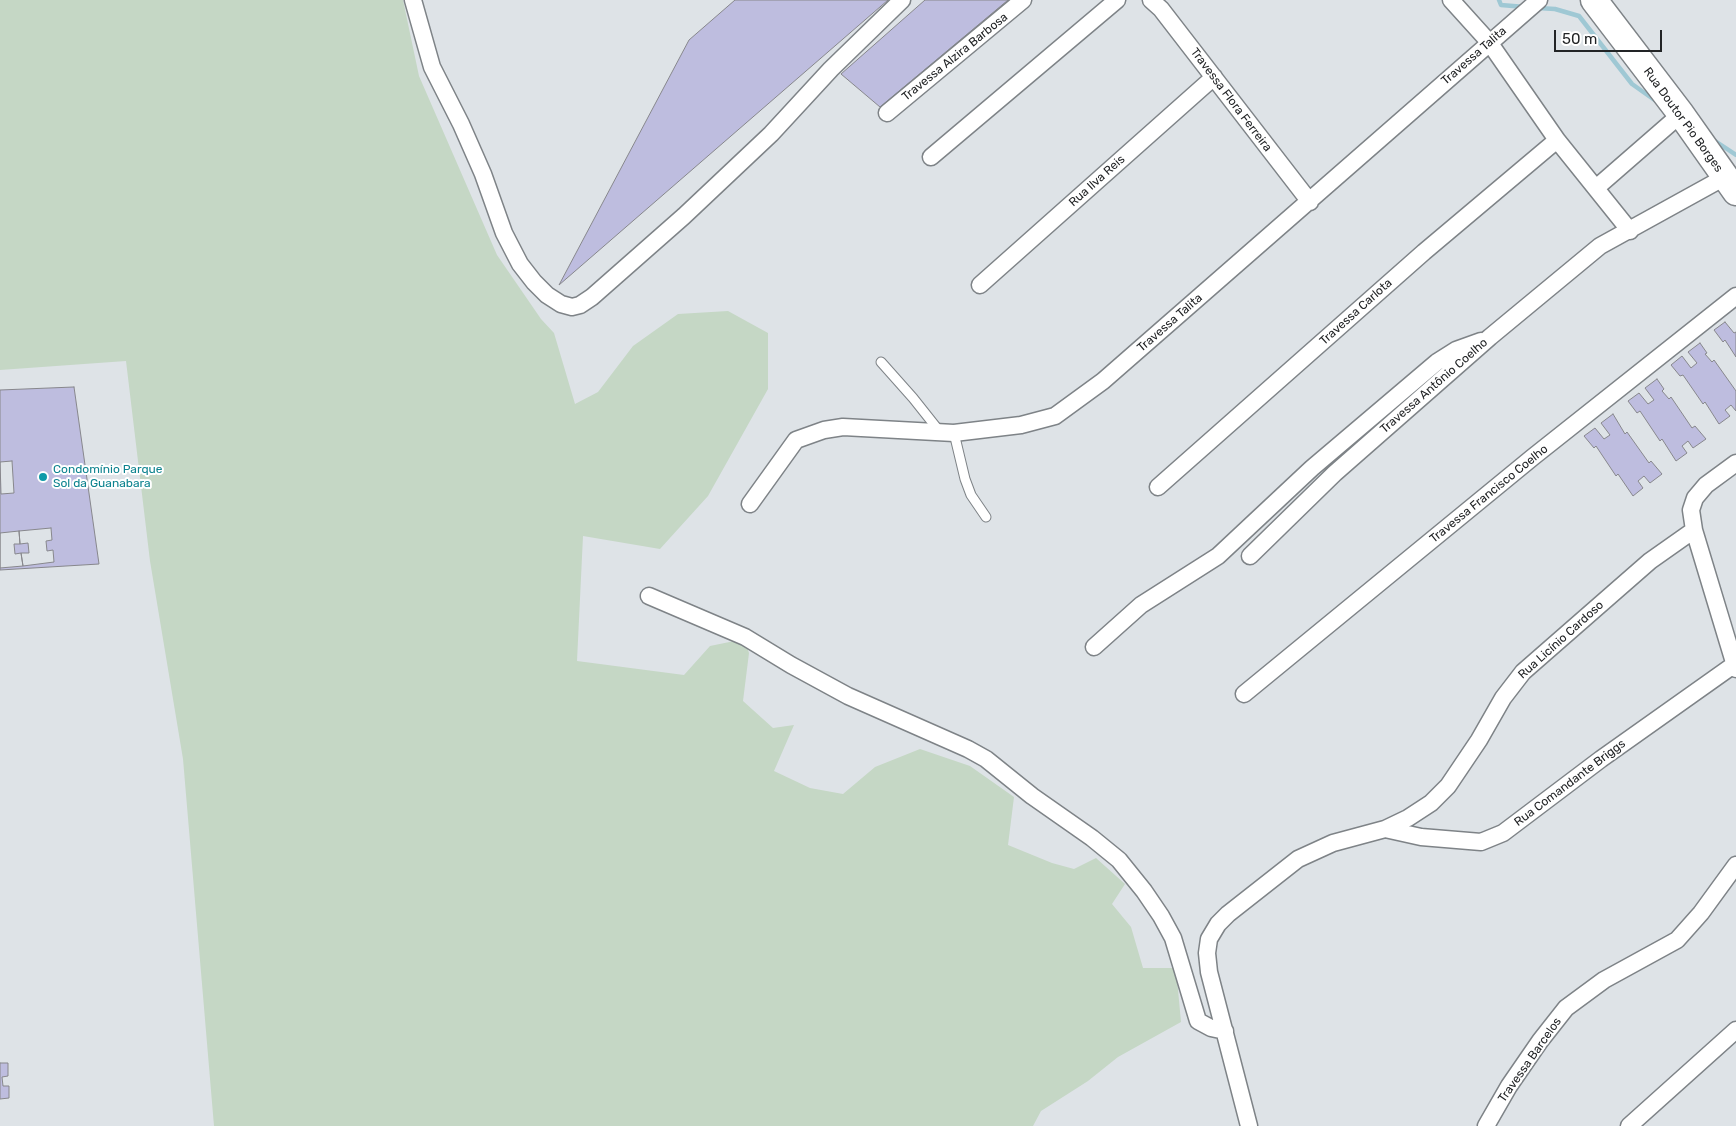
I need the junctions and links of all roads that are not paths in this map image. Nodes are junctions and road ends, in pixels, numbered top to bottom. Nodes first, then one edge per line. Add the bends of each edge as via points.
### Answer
1 (413, 0) edge
2 (902, 0) edge
3 (1023, 0) edge
4 (1117, 0) edge
5 (1150, 0) edge
6 (1451, 0) edge
7 (1538, 0) edge
8 (1594, 0) edge
9 (1489, 42) junction
10 (1214, 77) junction
11 (887, 113) dead end
12 (1681, 114) junction
13 (1557, 140) junction
14 (931, 157) dead end
15 (1730, 184) edge
16 (1596, 188) junction
17 (1310, 202) junction
18 (1630, 231) junction
19 (980, 284) dead end
20 (1736, 296) edge
21 (1490, 337) junction
22 (881, 362) dead end
23 (948, 433) junction
24 (1348, 437) junction
25 (1358, 453) junction
26 (1736, 464) edge
27 (1158, 487) dead end
28 (750, 504) dead end
29 (986, 517) dead end
30 (1694, 530) junction
31 (1250, 556) dead end
32 (649, 596) dead end
33 (1094, 647) dead end
34 (1736, 666) edge
35 (1244, 694) dead end
36 (1385, 829) junction
37 (1736, 865) edge
38 (1736, 1030) edge
39 (1224, 1031) junction
40 (1249, 1126) edge
41 (1486, 1126) edge
42 (1629, 1126) edge

1 - 2 street via 432,67 461,124 504,233 520,264 547,295 572,307 592,297 684,216 771,134
3 - 11 street, Travessa Alzira Barbosa
4 - 14 street
5 - 10 street, Travessa Flora Ferreira via 1161,9
6 - 9 street
7 - 9 street, Travessa Talita
8 - 12 main road, Rua Doutor Pio Borges
9 - 13 street
9 - 17 street, Travessa Talita
10 - 17 street, Travessa Flora Ferreira
10 - 19 street, Rua Ilva Reis
12 - 15 main road, Rua Doutor Pio Borges
12 - 16 street
13 - 16 street
13 - 27 street, Travessa Carlota via 1424,252
15 - 18 street, Travessa Antônio Coelho via 1676,204
16 - 18 street
17 - 23 street, Travessa Talita via 1103,380 1055,416 1021,425
18 - 21 street, Travessa Antônio Coelho via 1600,246
20 - 35 street, Travessa Francisco Coelho
21 - 24 street via 1456,350 1437,362
21 - 25 street, Travessa Antônio Coelho
22 - 23 lane
23 - 28 street, Travessa Talita via 843,427 811,434 796,440
23 - 29 lane via 971,495
24 - 25 street
24 - 33 street via 1218,556 1141,605
25 - 31 street, Travessa Antônio Coelho
26 - 30 street via 1706,485 1695,498 1691,510
30 - 34 street
30 - 36 street, Rua Licínio Cardoso via 1650,561 1522,672 1448,786 1431,803
32 - 39 street via 745,637 848,696 968,749 1092,838 1119,860 1161,916 1176,947 1198,1020
34 - 36 street, Rua Comandante Briggs via 1601,758 1503,833 1481,842 1430,838
36 - 39 street, Rua Licínio Cardoso via 1333,844 1298,859 1218,924 1209,939 1207,952
37 - 41 street, Travessa Barcelos via 1677,940 1604,980 1566,1008 1540,1040
38 - 42 street
39 - 40 street, Rua Licínio Cardoso

